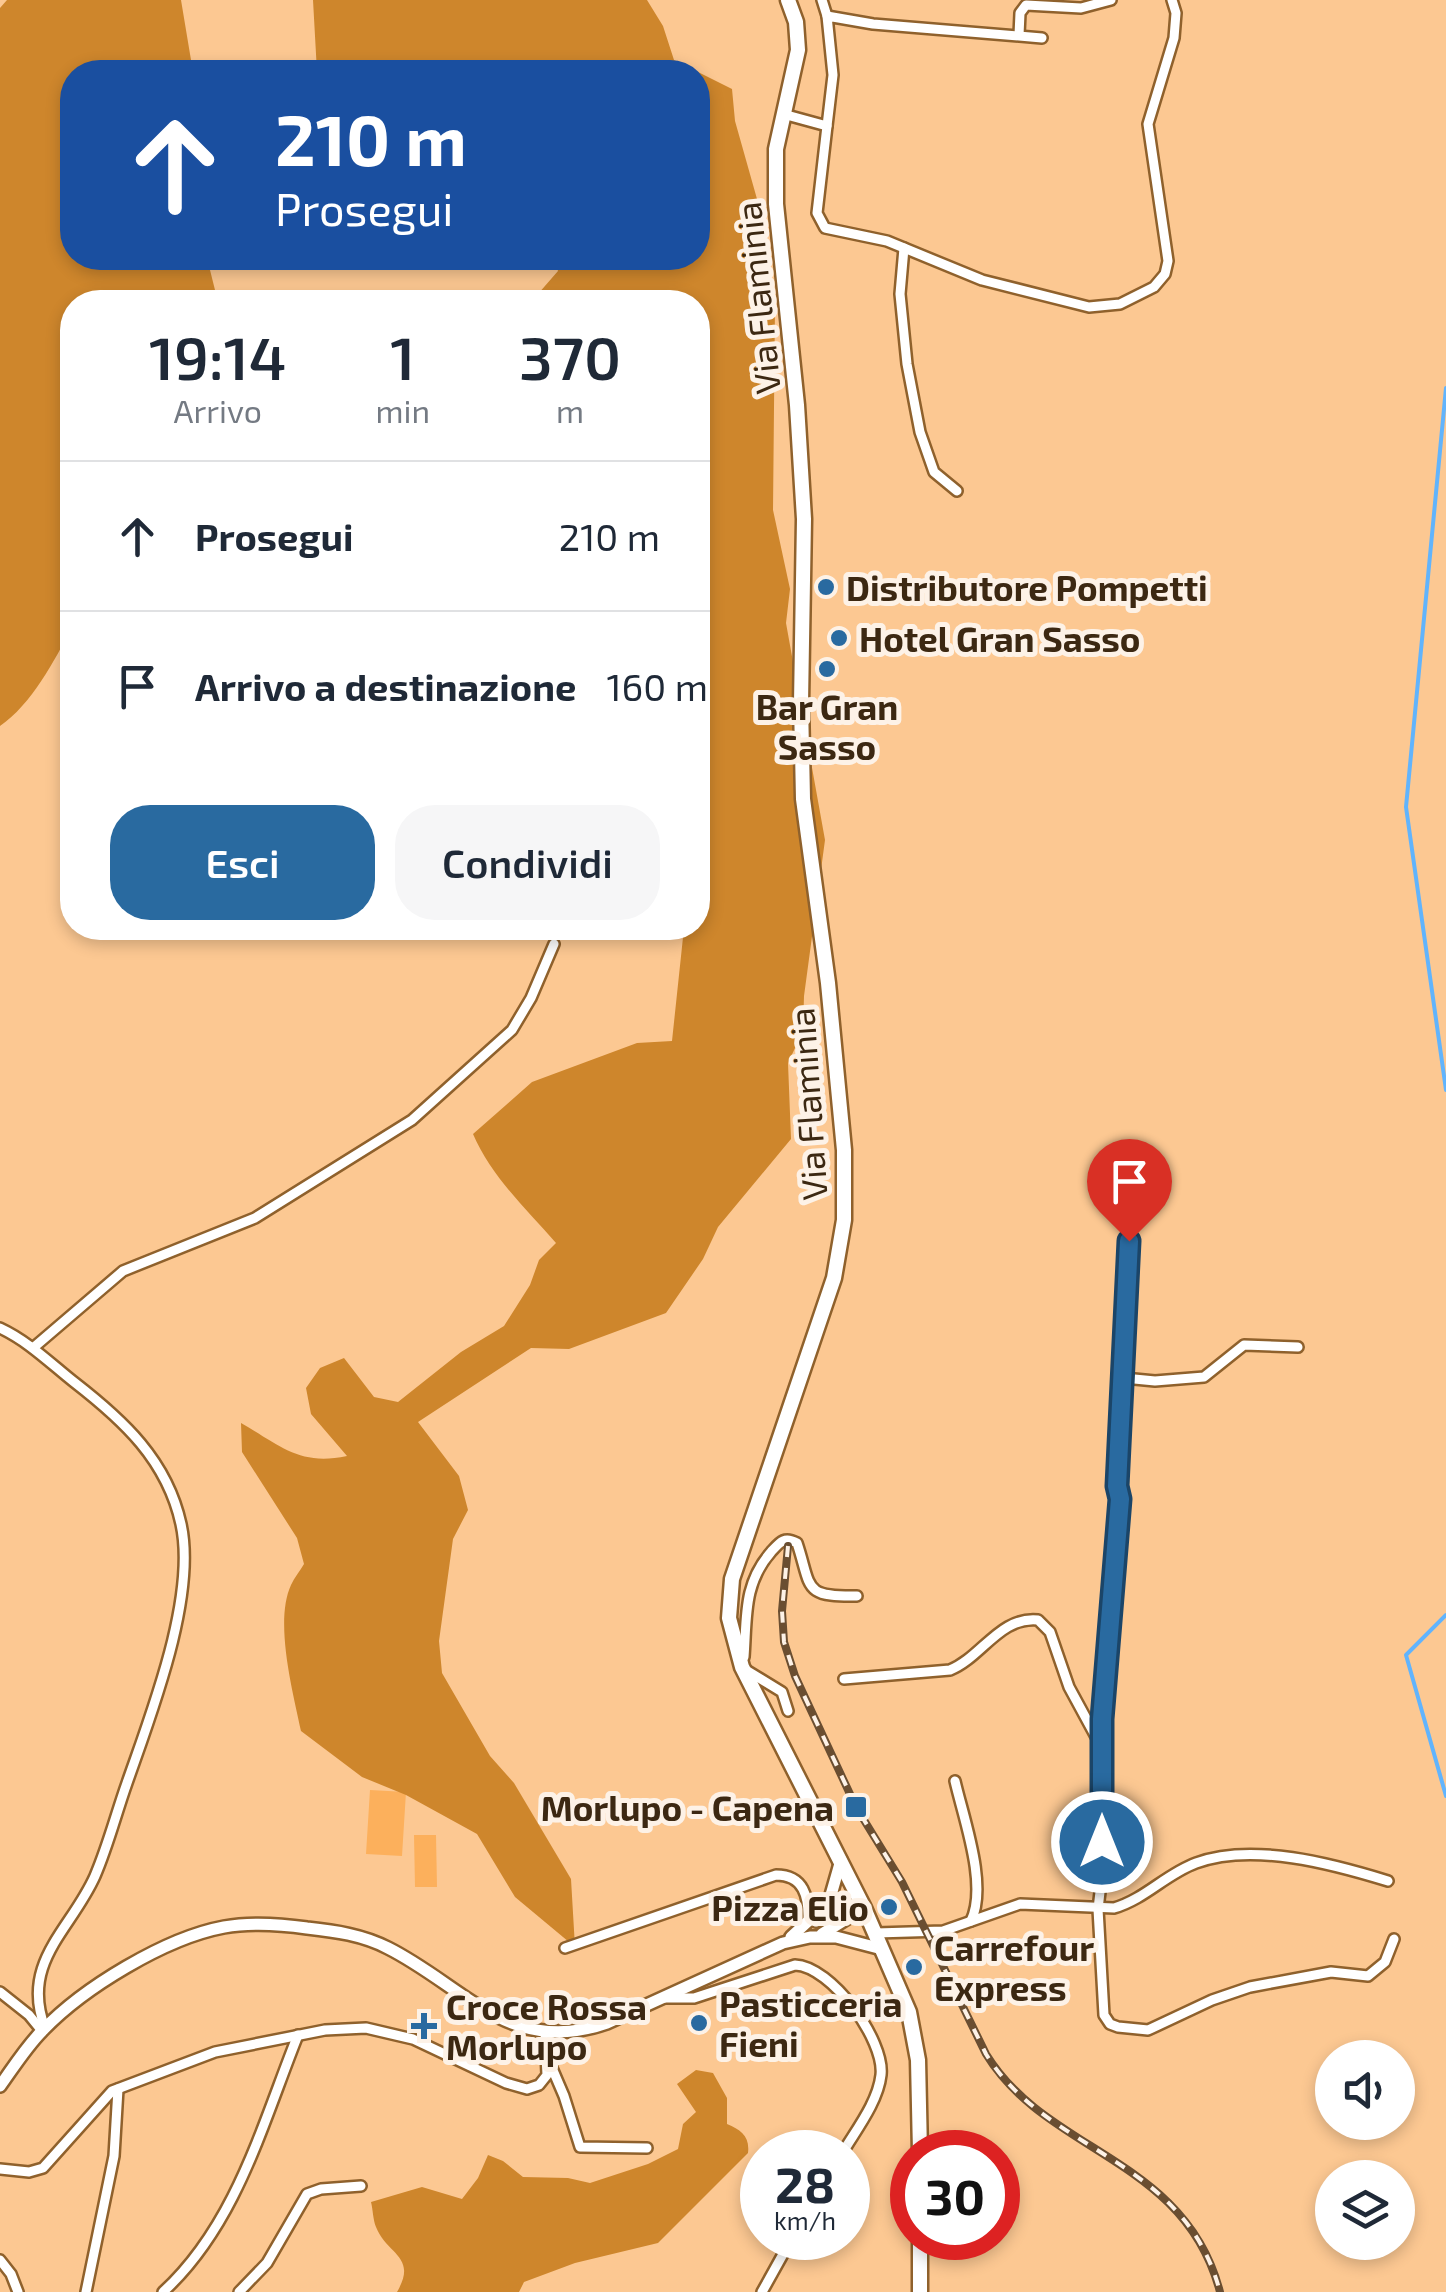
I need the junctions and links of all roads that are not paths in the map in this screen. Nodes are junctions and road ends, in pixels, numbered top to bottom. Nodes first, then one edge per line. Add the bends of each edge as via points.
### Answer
1 (788, 0) edge
2 (822, 0) edge
3 (1112, 0) edge
4 (1172, 0) edge
5 (827, 16) junction
6 (1019, 35) junction
7 (1042, 38) dead end
8 (783, 114) junction
9 (827, 126) junction
10 (904, 248) junction
11 (957, 492) dead end
12 (554, 944) dead end
13 (1129, 1241) dead end
14 (0, 1328) edge
15 (1298, 1347) dead end
16 (33, 1348) junction
17 (1124, 1378) junction
18 (857, 1596) dead end
19 (742, 1668) junction
20 (844, 1679) dead end
21 (788, 1711) dead end
22 (1102, 1749) junction
23 (955, 1782) dead end
24 (841, 1860) junction
25 (1388, 1881) dead end
26 (864, 1908) junction
27 (1098, 1909) junction
28 (972, 1921) junction
29 (808, 1924) junction
30 (876, 1933) junction
31 (818, 1936) junction
32 (1394, 1939) dead end
33 (783, 1943) junction
34 (565, 1948) dead end
35 (882, 1949) junction
36 (0, 1992) edge
37 (662, 1998) junction
38 (43, 2029) junction
39 (545, 2031) junction
40 (298, 2035) junction
41 (548, 2058) junction
42 (0, 2086) edge
43 (118, 2089) junction
44 (855, 2130) edge
45 (919, 2130) edge
46 (647, 2148) dead end
47 (0, 2170) edge
48 (362, 2186) dead end
49 (0, 2260) edge
50 (780, 2260) edge
51 (920, 2260) edge
52 (18, 2292) edge
53 (86, 2292) edge
54 (163, 2292) edge
55 (238, 2292) edge
56 (762, 2292) edge
57 (920, 2292) edge

1 - 8 main road, Via Flaminia via 798,50
2 - 5 street
3 - 6 street via 1086,8 1026,4
4 - 10 street via 1174,38 1148,124 1168,260 1154,288 1120,304 1089,307 990,282
5 - 6 street
5 - 9 street
6 - 7 street
8 - 9 street
8 - 19 main road, Via Flaminia via 776,204 804,519 801,762 846,1192 826,1305 730,1585 729,1618
9 - 10 street via 818,221
10 - 11 street via 900,294 920,432 934,472
12 - 16 street via 512,1030 412,1120 255,1218 123,1271
13 - 17 street
14 - 16 street
15 - 17 street via 1244,1345 1204,1377
16 - 38 street via 140,1439 173,1500 184,1546 177,1609 149,1724 96,1875 58,1932 40,1975
17 - 22 street
18 - 19 street via 826,1596 809,1588 797,1543 782,1540 748,1591
19 - 21 street via 782,1692
19 - 24 main road, Via Flaminia
20 - 22 street via 950,1670 1007,1626 1038,1620
22 - 27 street
23 - 28 street via 978,1887
24 - 26 main road, Via Flaminia
24 - 29 main road via 829,1902
25 - 27 street via 1296,1859 1216,1858 1182,1869 1128,1903
26 - 29 main road
26 - 30 main road, Via Flaminia
26 - 31 main road
27 - 28 street via 1020,1904
27 - 32 street via 1104,2015 1112,2025 1133,2029 1157,2028 1262,1984 1327,1972 1371,1976
28 - 30 street via 934,1932
29 - 33 main road
29 - 34 street via 800,1883 776,1875
30 - 35 main road, Via Flaminia
31 - 33 main road
31 - 35 main road
33 - 37 main road
35 - 45 main road, Via Flaminia via 915,2034
36 - 38 street
37 - 39 main road via 600,2026
37 - 44 street via 694,1998 795,1965 824,1976 868,2030 882,2068
38 - 39 main road via 172,1944 220,1928 265,1924 377,1943 482,2010
38 - 42 main road
39 - 41 street
40 - 41 street via 349,2028 389,2032 527,2090 544,2079
40 - 43 street via 214,2052
40 - 54 street via 214,2234
41 - 46 street via 580,2147
43 - 47 street via 46,2166
43 - 53 street via 114,2156
48 - 55 street via 307,2194 272,2255
49 - 52 street
50 - 56 street
51 - 57 main road

